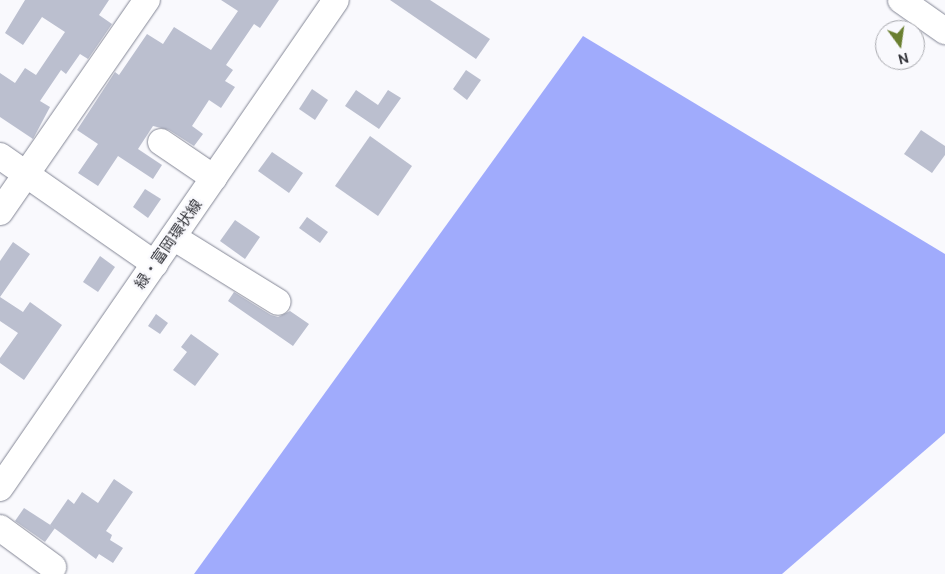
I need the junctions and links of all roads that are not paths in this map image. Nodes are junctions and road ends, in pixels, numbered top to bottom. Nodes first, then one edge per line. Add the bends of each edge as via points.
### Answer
1 (147, 0) edge
2 (336, 0) edge
3 (900, 0) edge
4 (945, 31) edge
5 (161, 142) dead end
6 (0, 156) edge
7 (26, 174) junction
8 (214, 178) junction
9 (0, 212) edge
10 (173, 236) junction
11 (155, 264) junction
12 (278, 302) dead end
13 (0, 488) edge
14 (0, 528) edge
15 (53, 567) dead end

1 - 7 street
2 - 8 street, 緑・富岡環状線
3 - 4 street
5 - 8 street
6 - 7 street
7 - 9 street
7 - 11 street
8 - 10 street, 緑・富岡環状線
10 - 11 street, 緑・富岡環状線
10 - 12 street
11 - 13 street, 緑・富岡環状線
14 - 15 street

